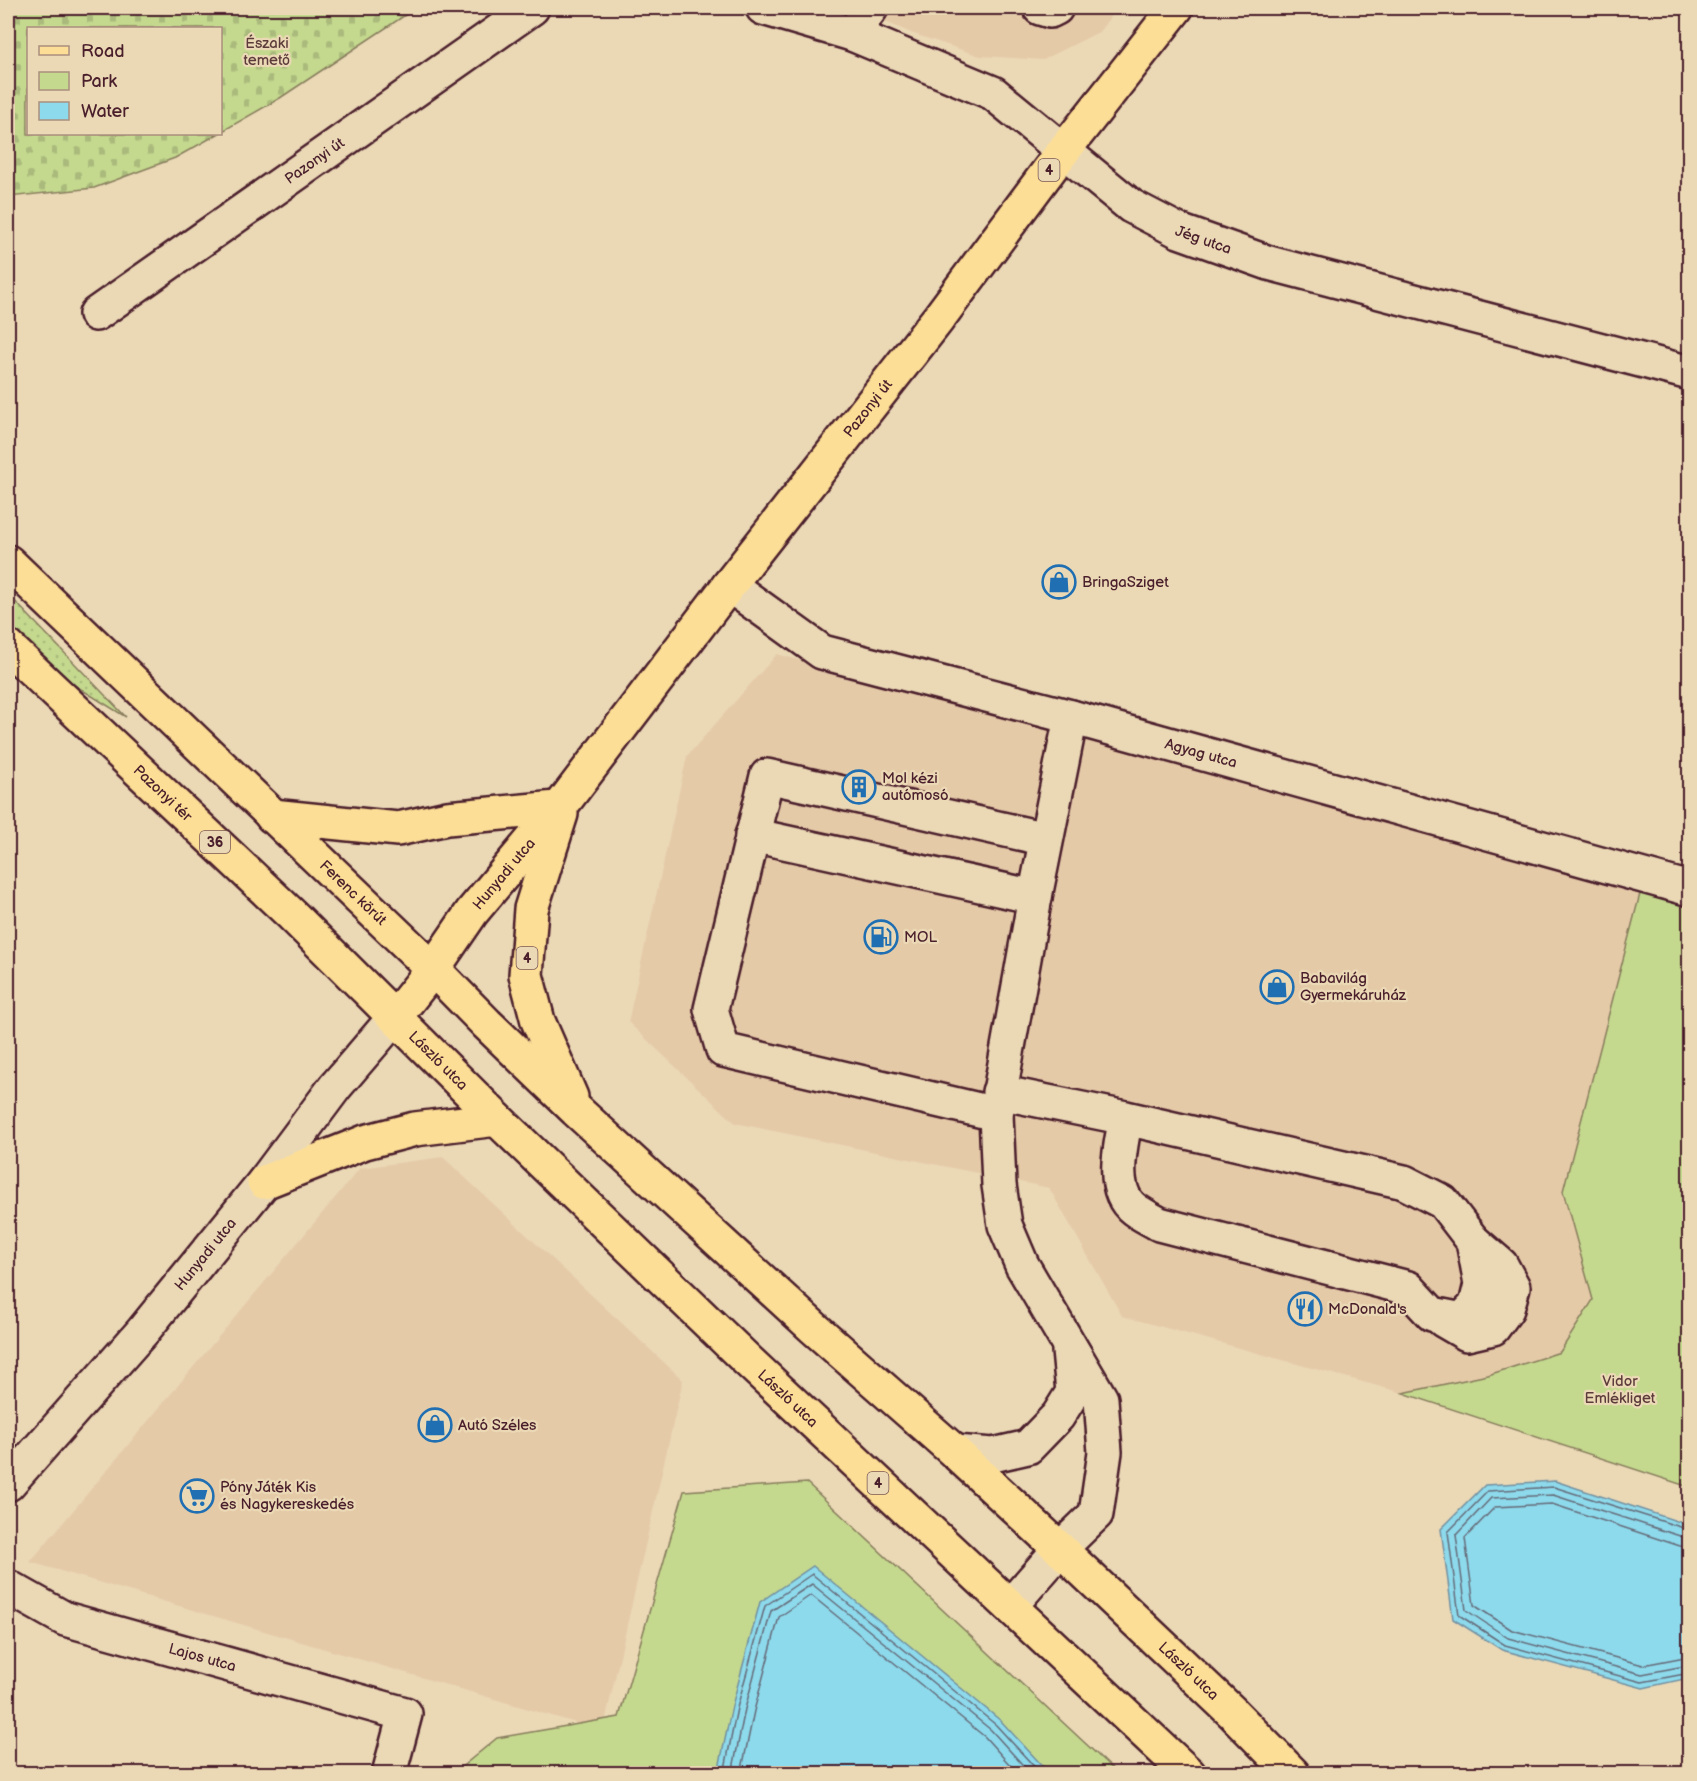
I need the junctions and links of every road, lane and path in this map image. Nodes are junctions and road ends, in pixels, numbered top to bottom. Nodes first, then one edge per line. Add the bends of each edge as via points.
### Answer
1 (532, 8) edge
2 (763, 8) edge
3 (871, 8) edge
4 (1040, 8) edge
5 (1056, 8) edge
6 (1176, 8) edge
7 (852, 34) junction
8 (1064, 150) junction
9 (96, 314) dead end
10 (1689, 373) edge
11 (8, 562) edge
12 (729, 585) junction
13 (8, 647) edge
14 (1071, 717) junction
15 (561, 805) junction
16 (272, 816) junction
17 (752, 835) junction
18 (1046, 839) junction
19 (1689, 889) edge
20 (1035, 897) junction
21 (433, 969) junction
22 (395, 1017) junction
23 (997, 1103) junction
24 (576, 1110) junction
25 (1126, 1118) junction
26 (497, 1119) junction
27 (264, 1182) junction
28 (1068, 1343) junction
29 (955, 1452) junction
30 (8, 1484) edge
31 (1060, 1549) junction
32 (8, 1587) edge
33 (1010, 1606) junction
34 (389, 1773) edge
35 (1189, 1773) edge
36 (1293, 1773) edge

1 - 9 street, Pazonyi út
2 - 7 street, Jég utca
3 - 7 street
4 - 5 street
6 - 8 main road, Pazonyi út / 4
7 - 8 street, Jég utca via 993,93
8 - 10 street, Jég utca via 1131,206 1179,231 1269,263
8 - 12 main road, Pazonyi út / 4 via 938,319
11 - 16 main road
12 - 14 street, Agyag utca via 822,652
12 - 15 main road, Pazonyi út / 4
13 - 22 main road, Pazonyi tér / 36
14 - 18 street
14 - 19 street, Agyag utca
15 - 16 main road via 447,818 398,829
15 - 21 main road, Hunyadi utca / 4 via 472,912
15 - 24 main road, 4 via 531,909 526,975 538,1021
16 - 21 main road, Ferenc körút
17 - 18 street via 767,776
17 - 20 street
17 - 23 street via 711,1009 723,1050
18 - 20 street
20 - 23 street
21 - 22 main road, 4
21 - 24 main road, Ferenc körút
22 - 26 main road, László utca / 4
22 - 27 street, Hunyadi utca via 335,1087
23 - 25 street
23 - 28 street via 999,1185 1005,1225 1022,1265
24 - 29 main road, László utca / 4
25 - 25 street via 1404,1182 1443,1202 1473,1240 1480,1284 1476,1305 1462,1320 1432,1314 1408,1288 1159,1224 1132,1208 1119,1186
26 - 27 main road via 415,1129 365,1142
26 - 33 main road, László utca / 4
27 - 30 street, Hunyadi utca via 143,1331
28 - 29 street via 1073,1392 1058,1416 1029,1447 993,1455
28 - 31 street via 1101,1399 1105,1452 1096,1514
29 - 31 main road, László utca / 4
31 - 33 street
31 - 36 main road, László utca / 4
32 - 34 street, Lajos utca via 65,1619 405,1714
33 - 35 main road, László utca / 4

